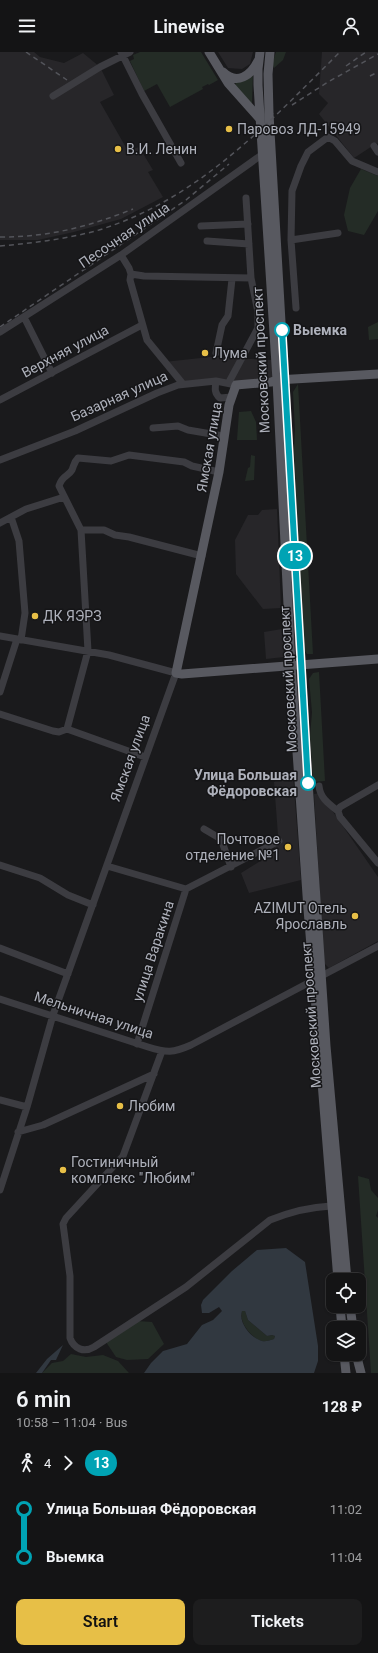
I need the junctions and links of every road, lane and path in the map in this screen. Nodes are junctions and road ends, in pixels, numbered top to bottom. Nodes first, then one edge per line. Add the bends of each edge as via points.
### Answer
1 (130, 52) edge
2 (209, 52) edge
3 (270, 52) edge
4 (122, 54) edge
5 (259, 58) edge
6 (217, 65) junction
7 (53, 96) dead end
8 (258, 116) junction
9 (260, 156) junction
10 (181, 163) dead end
11 (378, 172) edge
12 (264, 181) junction
13 (246, 198) dead end
14 (248, 224) junction
15 (201, 226) dead end
16 (338, 233) dead end
17 (292, 240) junction
18 (207, 241) dead end
19 (249, 244) junction
20 (121, 255) junction
21 (131, 274) junction
22 (251, 278) junction
23 (232, 279) junction
24 (296, 308) dead end
25 (24, 317) junction
26 (142, 325) junction
27 (0, 332) edge
28 (216, 353) dead end
29 (52, 373) junction
30 (378, 374) edge
31 (281, 380) junction
32 (216, 381) junction
33 (183, 384) junction
34 (236, 385) junction
35 (232, 397) junction
36 (0, 400) edge
37 (153, 428) dead end
38 (223, 436) junction
39 (0, 460) edge
40 (219, 472) junction
41 (64, 497) junction
42 (11, 517) junction
43 (0, 523) edge
44 (80, 530) junction
45 (202, 556) junction
46 (0, 636) edge
47 (19, 640) junction
48 (88, 651) junction
49 (378, 659) edge
50 (301, 665) junction
51 (291, 666) junction
52 (176, 672) junction
53 (0, 692) edge
54 (0, 714) edge
55 (67, 729) junction
56 (145, 757) junction
57 (378, 785) edge
58 (319, 786) dead end
59 (338, 811) junction
60 (204, 828) dead end
61 (280, 842) dead end
62 (378, 863) edge
63 (0, 865) edge
64 (108, 866) junction
65 (231, 868) junction
66 (186, 889) junction
67 (93, 904) junction
68 (378, 946) edge
69 (0, 948) edge
70 (68, 974) junction
71 (322, 977) junction
72 (312, 981) junction
73 (0, 998) edge
74 (53, 1015) junction
75 (137, 1044) junction
76 (162, 1051) junction
77 (154, 1074) junction
78 (0, 1100) edge
79 (27, 1107) junction
80 (18, 1132) junction
81 (0, 1190) edge
82 (331, 1206) junction
83 (337, 1273) edge
84 (346, 1273) edge
85 (345, 1361) edge
86 (356, 1361) edge
87 (358, 1361) edge
88 (346, 1373) edge
89 (357, 1373) edge
90 (361, 1373) edge

1 - 4 street
2 - 6 main road
3 - 31 main road, Московский проспект via 268,69 274,124 273,172
4 - 7 street
4 - 10 street
5 - 6 main road via 252,71 241,78 227,76
5 - 8 main road, Московский проспект
6 - 8 main road via 231,86
8 - 9 main road, Московский проспект via 257,141
8 - 12 main road, Московский проспект
9 - 12 main road, Московский проспект
9 - 20 street, Песочная улица
11 - 17 street via 352,161 335,141 328,137 308,152 292,191
12 - 31 main road, Московский проспект
13 - 14 street
14 - 15 street
14 - 19 street
16 - 17 street
17 - 24 street
18 - 19 street
19 - 22 street
20 - 21 street
20 - 25 street, Песочная улица
21 - 23 street
21 - 26 street via 130,280
22 - 23 street
22 - 34 street via 258,312 258,328 229,382
23 - 28 street via 228,316 222,326
25 - 27 street, Песочная улица
25 - 29 street
26 - 29 street, Верхняя улица
26 - 33 street via 147,340
29 - 36 street, Верхняя улица
30 - 31 main road, Базарная улица
31 - 34 main road, Базарная улица
31 - 50 main road, Московский проспект
31 - 51 main road, Московский проспект
32 - 33 street, Базарная улица
32 - 34 street, Базарная улица
32 - 35 street via 217,396
33 - 39 street, Базарная улица
34 - 35 main road, Ямская улица
35 - 38 main road, Ямская улица
37 - 38 street via 178,426
38 - 40 main road, Ямская улица
40 - 41 street via 184,462 129,455 111,461 78,458 71,472 61,479 59,486
40 - 45 main road, Ямская улица
41 - 42 street via 26,509
41 - 44 street
42 - 43 street
42 - 47 street via 19,541 25,613
44 - 45 street via 104,530 115,535
44 - 48 street
45 - 52 main road, Ямская улица
46 - 47 street
47 - 48 street
47 - 53 street
48 - 52 street
48 - 55 street
49 - 50 main road
50 - 51 main road
50 - 71 main road, Московский проспект
51 - 52 main road via 182,674
51 - 72 main road, Московский проспект
52 - 56 street, Ямская улица
54 - 55 street via 53,732
55 - 56 street
56 - 64 street, Ямская улица
57 - 59 street via 340,807
58 - 59 street via 320,793
59 - 62 street
60 - 65 street via 221,840
61 - 65 street
63 - 67 street via 40,878 68,895
64 - 66 street
64 - 67 street, Ямская улица
65 - 66 street
66 - 75 street, улица Варакина
67 - 70 street, Ямская улица
68 - 71 street
69 - 70 street
70 - 74 street, Ямская улица
71 - 72 street
71 - 84 main road, Московский проспект
72 - 76 street, Мельничная улица via 180,1050
72 - 82 main road, Московский проспект
73 - 74 street, Мельничная улица
74 - 75 street, Мельничная улица
74 - 79 street, Ямская улица
75 - 76 street, Мельничная улица
76 - 77 street
77 - 80 street via 43,1125
77 - 82 street via 123,1156 63,1224 70,1276 70,1338 75,1346 82,1350 91,1349 186,1287 270,1220 312,1207
78 - 79 street
79 - 80 street, Ямская улица
80 - 81 street, Ямская улица
82 - 83 main road, Московский проспект
85 - 88 main road
86 - 89 main road
87 - 90 main road

